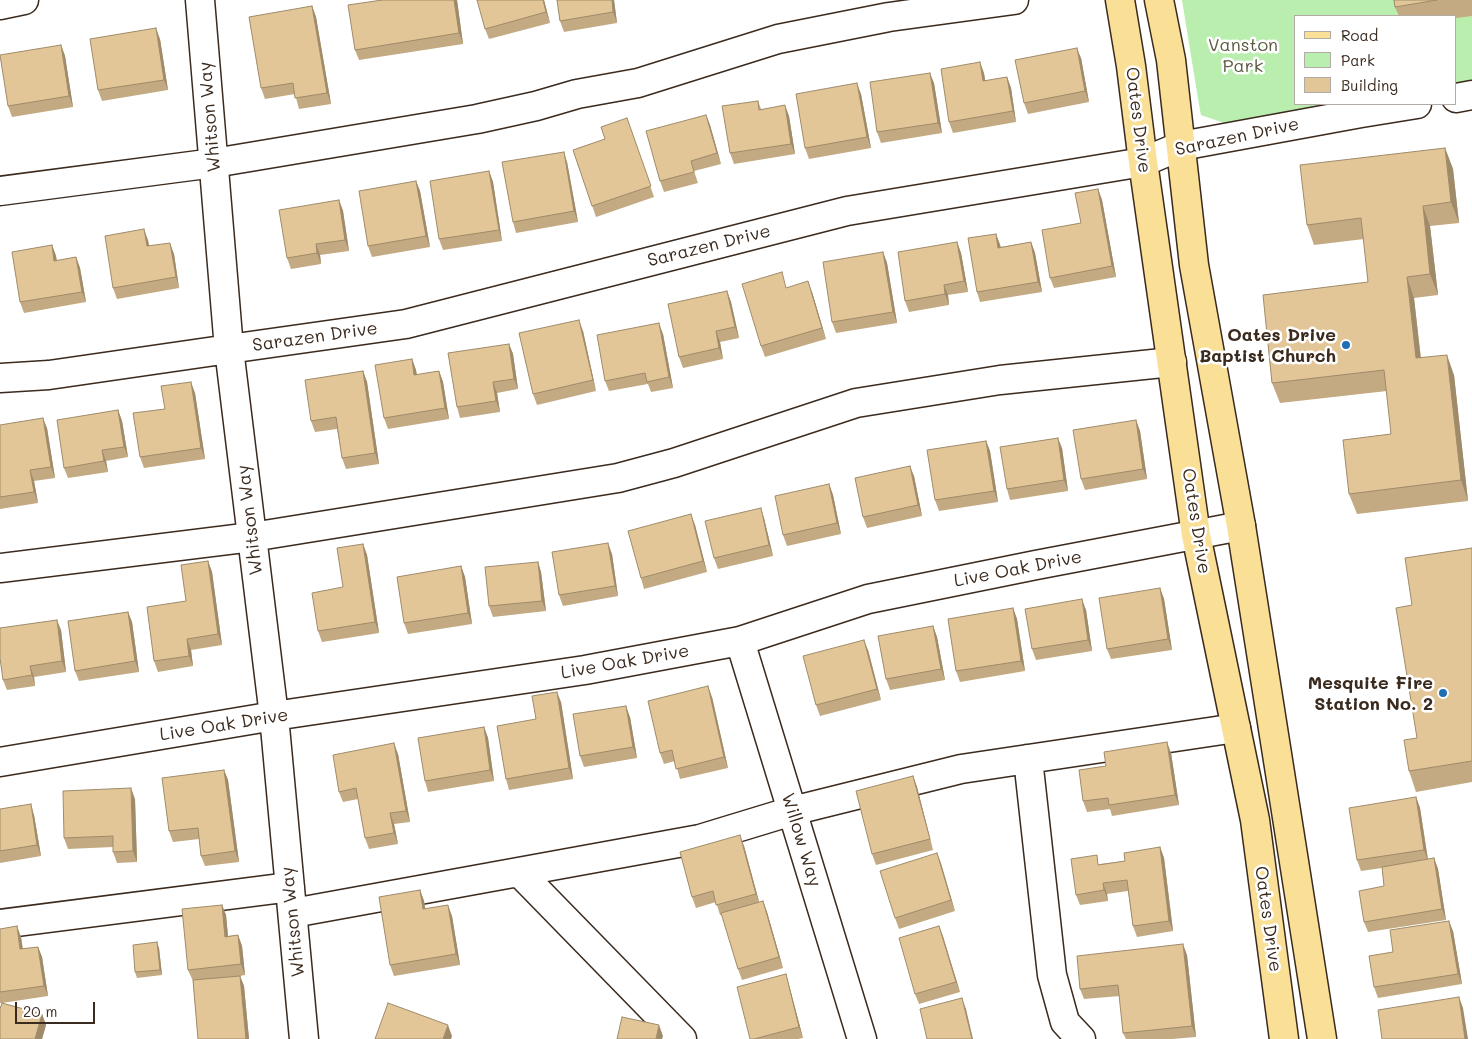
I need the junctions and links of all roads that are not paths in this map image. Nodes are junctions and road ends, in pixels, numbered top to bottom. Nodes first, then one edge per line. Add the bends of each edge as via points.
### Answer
1 (24, 0) edge
2 (200, 0) edge
3 (1014, 0) edge
4 (1120, 0) edge
5 (1159, 0) edge
6 (0, 5) edge
7 (1472, 95) edge
8 (1457, 98) edge
9 (1411, 105) edge
10 (1182, 146) junction
11 (1143, 162) junction
12 (214, 163) junction
13 (0, 191) edge
14 (229, 348) junction
15 (1172, 362) junction
16 (0, 378) edge
17 (1241, 526) junction
18 (1196, 535) junction
19 (252, 536) junction
20 (0, 568) edge
21 (740, 642) junction
22 (274, 716) junction
23 (1236, 728) junction
24 (1028, 759) junction
25 (0, 762) edge
26 (792, 811) junction
27 (519, 872) junction
28 (291, 900) junction
29 (0, 924) edge
30 (304, 1039) edge
31 (682, 1039) edge
32 (862, 1039) edge
33 (1082, 1039) edge
34 (1284, 1039) edge
35 (1322, 1039) edge

1 - 6 street
2 - 12 street, Whitson Way
3 - 12 street via 888,17 778,39 638,83 577,94 477,119
4 - 11 main road, Oates Drive
5 - 10 main road, Oates Drive via 1171,60
7 - 8 street
9 - 10 street, Sarazen Drive
10 - 11 street, Sarazen Drive
10 - 17 main road, Oates Drive via 1194,265
11 - 14 street, Sarazen Drive via 847,211 406,324
11 - 15 main road, Oates Drive
12 - 13 street
12 - 14 street, Whitson Way
14 - 16 street, Sarazen Drive via 49,376
14 - 19 street, Whitson Way
15 - 18 main road, Oates Drive
15 - 19 street via 1000,380 856,404 618,478
17 - 18 street, Live Oak Drive
17 - 35 main road, Oates Drive
18 - 21 street, Live Oak Drive via 868,599
18 - 23 main road, Oates Drive
19 - 20 street
19 - 22 street, Whitson Way
21 - 22 street, Live Oak Drive via 585,670
21 - 26 street, Willow Way
22 - 25 street, Live Oak Drive
22 - 28 street, Whitson Way
23 - 24 street
23 - 34 main road, Oates Drive via 1255,820
24 - 26 street via 961,769
24 - 33 street via 1052,975 1065,1022
26 - 27 street via 700,839
26 - 32 street, Willow Way
27 - 28 street
27 - 31 street
28 - 29 street
28 - 30 street, Whitson Way

